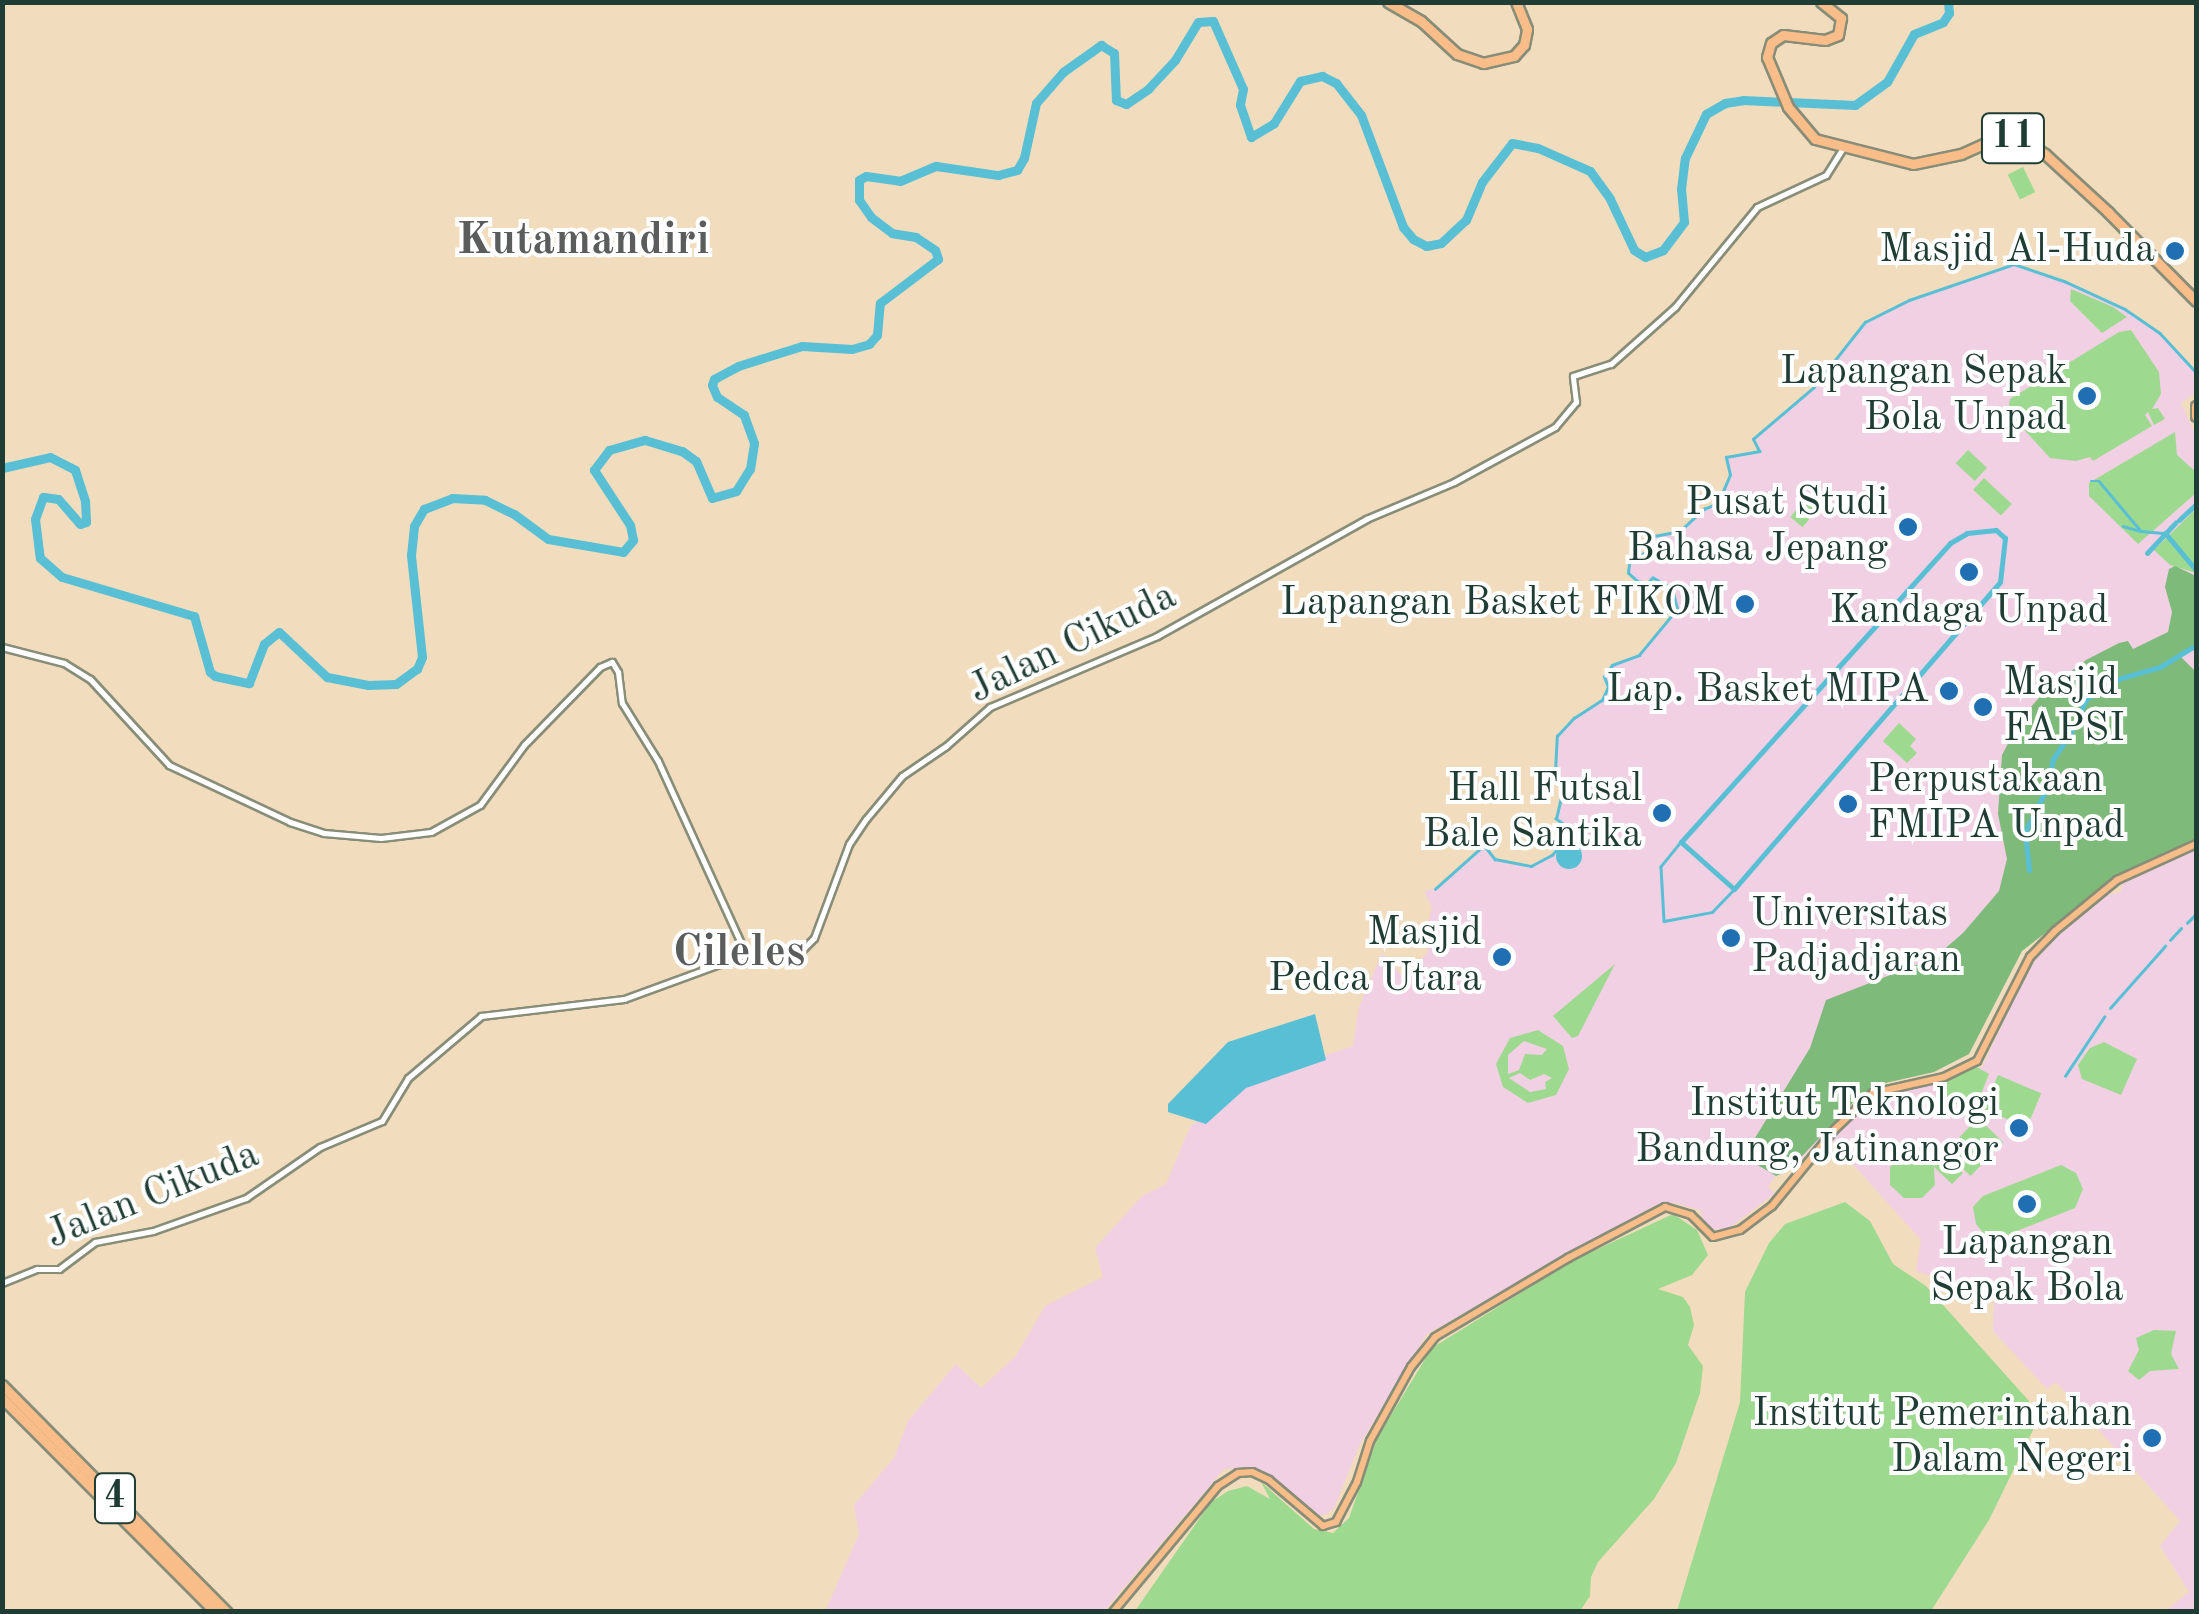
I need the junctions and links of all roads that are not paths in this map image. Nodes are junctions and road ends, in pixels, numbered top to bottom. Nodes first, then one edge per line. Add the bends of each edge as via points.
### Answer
1 (1388, 2) edge
2 (1516, 2) edge
3 (1821, 2) edge
4 (1843, 148) junction
5 (2196, 301) edge
6 (2196, 406) edge
7 (2196, 416) edge
8 (2, 647) edge
9 (2196, 844) edge
10 (746, 954) junction
11 (2, 1283) edge
12 (2, 1385) edge
13 (2, 1398) edge
14 (215, 1612) edge
15 (227, 1612) edge
16 (1113, 1612) edge

1 - 2 highway via 1457,54 1483,62 1514,56 1524,44
3 - 4 highway, 11 via 1841,18 1838,35 1825,40 1790,34 1771,43 1768,64 1788,108 1814,139
4 - 5 highway, 11 via 1918,164 1995,139 2021,138
4 - 10 street, Jalan Cikuda via 1826,175 1758,206 1675,306 1611,364 1573,376 1576,402 1555,426 1454,482 1366,519 1157,636 990,707 902,776 866,819 849,844 810,943 794,953
6 - 7 highway
8 - 10 street via 64,663 90,679 170,766 290,822 324,833 382,838 431,832 480,805 524,745 612,662 622,704 658,761
9 - 16 main road via 2117,880 2055,931 2030,957 1977,1060 1944,1076 1873,1093 1835,1128 1772,1206 1740,1230 1713,1236 1691,1215 1665,1207 1435,1337 1370,1441 1336,1522 1323,1526 1269,1480 1238,1473 1218,1486
10 - 11 street, Jalan Cikuda via 632,997 481,1016 408,1078 382,1121 320,1147 246,1198 153,1231 95,1242 59,1268
12 - 15 highway, 4
13 - 14 highway, 4

